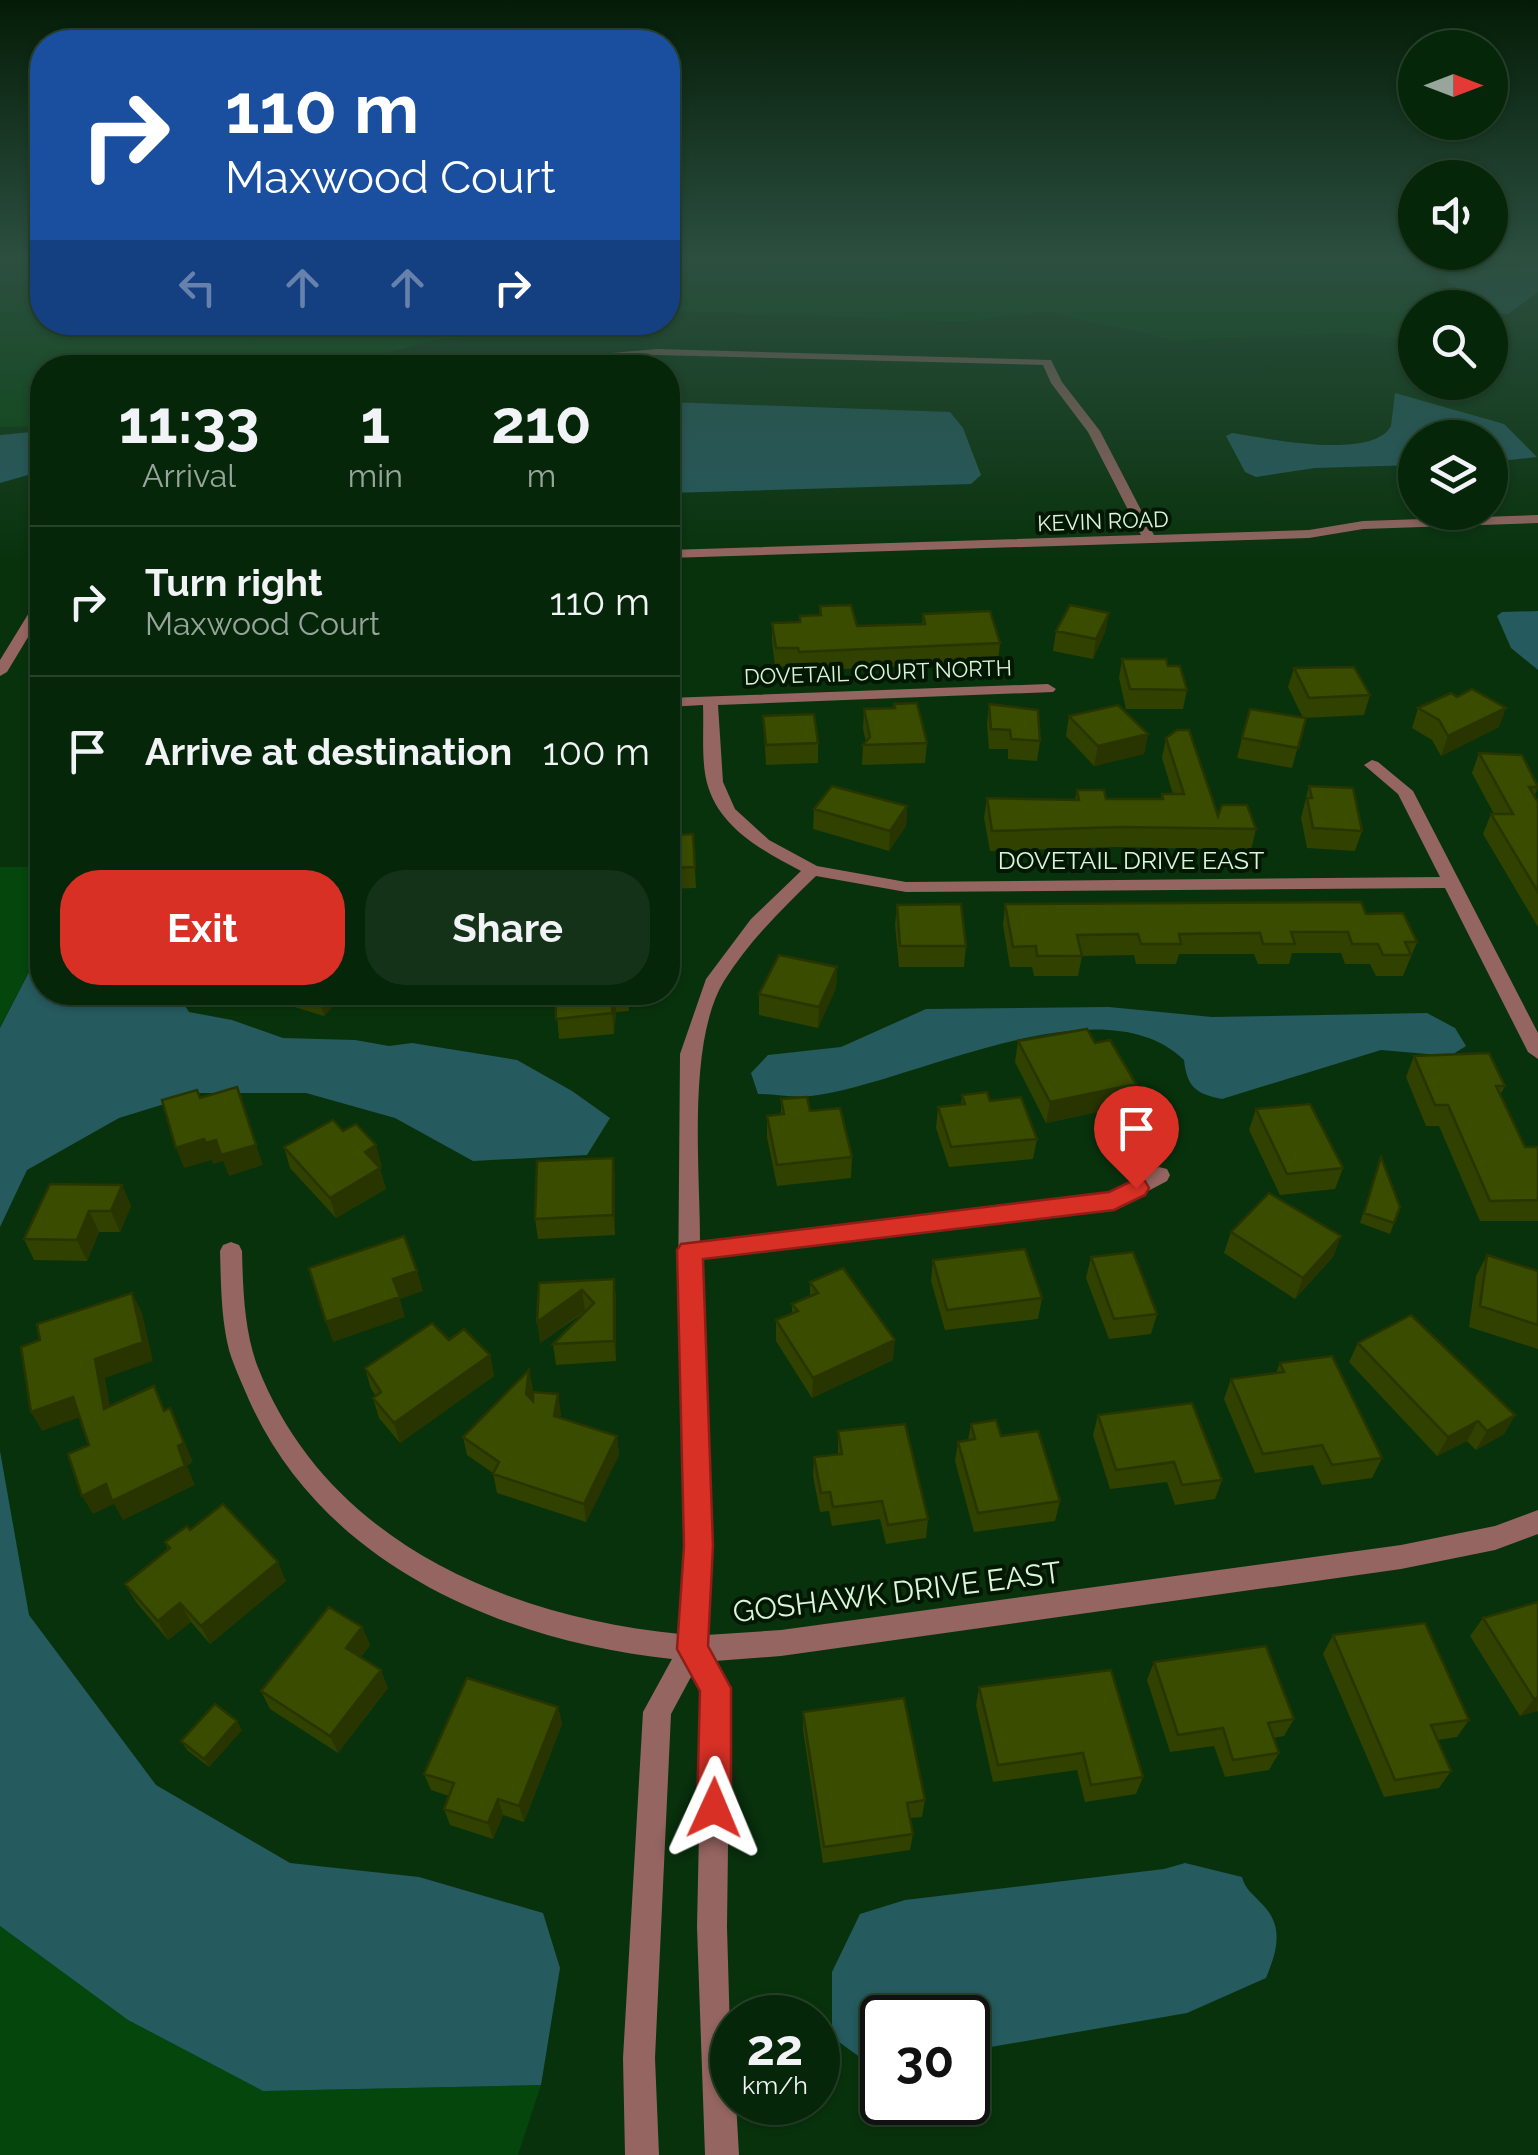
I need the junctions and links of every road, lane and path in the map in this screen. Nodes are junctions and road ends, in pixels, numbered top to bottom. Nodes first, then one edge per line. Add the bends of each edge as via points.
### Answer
1 (1030, 362) edge
2 (1538, 519) edge
3 (1149, 539) junction
4 (680, 554) edge
5 (30, 623) edge
6 (0, 672) edge
7 (1048, 689) dead end
8 (710, 700) junction
9 (680, 701) edge
10 (1372, 766) dead end
11 (812, 870) junction
12 (1452, 882) junction
13 (1538, 1052) edge
14 (1158, 1175) dead end
15 (690, 1250) junction
16 (231, 1251) dead end
17 (1538, 1522) edge
18 (692, 1649) junction
19 (642, 2155) edge
20 (722, 2155) edge

1 - 3 street via 1047,362 1094,432
2 - 3 street, KEVIN ROAD
3 - 4 street, KEVIN ROAD
5 - 6 street
7 - 8 street, DOVETAIL COURT NORTH
8 - 9 street, DOVETAIL COURT NORTH
8 - 11 street, DOVETAIL DRIVE EAST via 715,782 728,811 763,844
10 - 12 street via 1405,790
11 - 12 street, DOVETAIL DRIVE EAST via 906,886
11 - 15 street via 757,923 700,1012 690,1054
12 - 13 street
14 - 15 street via 1114,1201
15 - 18 street via 699,1546
16 - 18 street, GOSHAWK DRIVE EAST via 234,1318 254,1388 302,1469 350,1519 425,1574 482,1602 553,1626
17 - 18 street, GOSHAWK DRIVE EAST via 1400,1558
18 - 19 street via 658,1712 640,2058
18 - 20 street via 716,1688 712,1927

